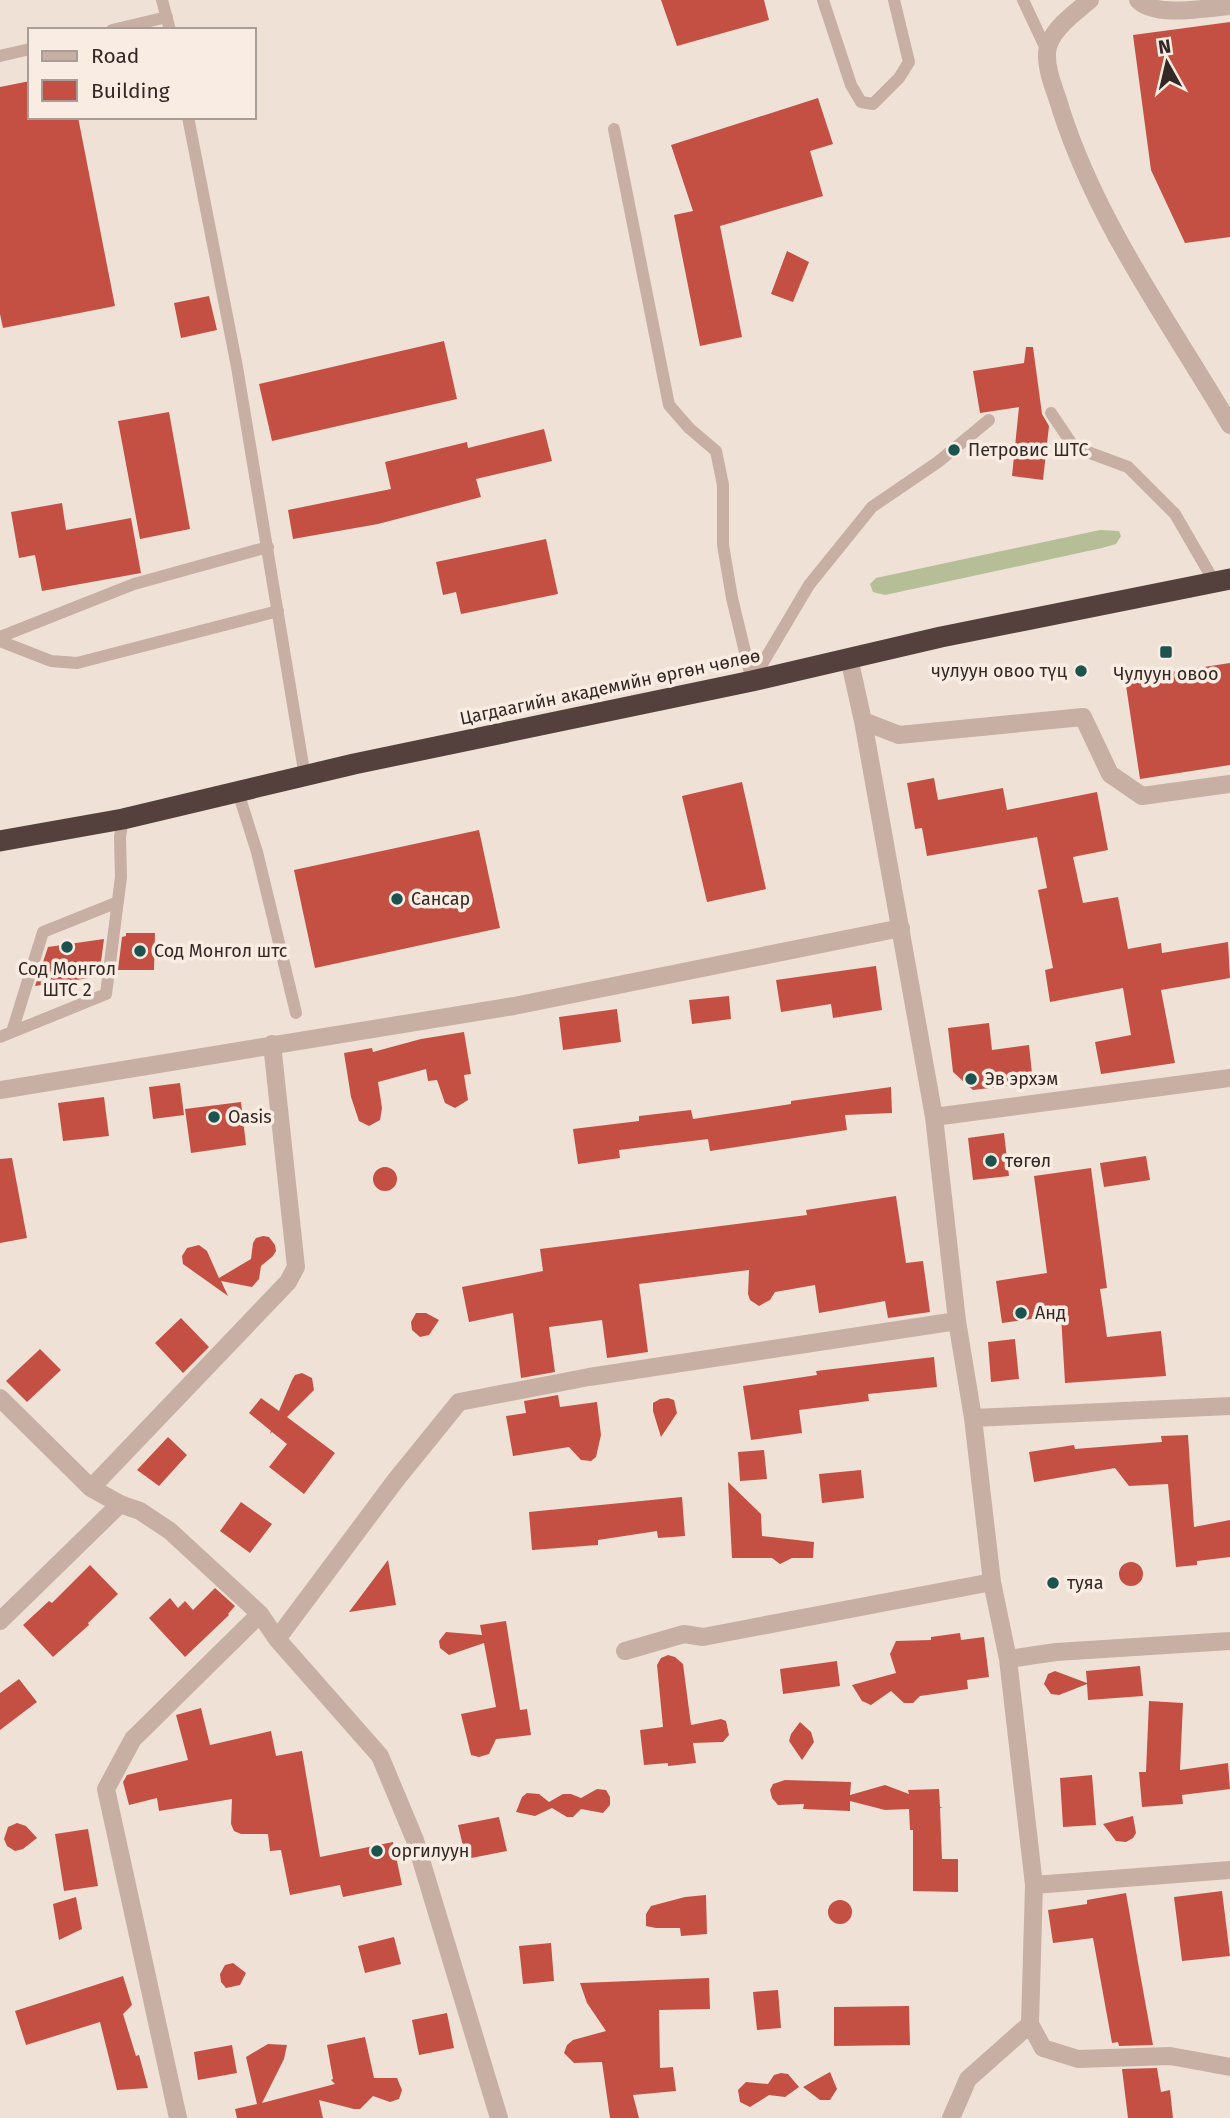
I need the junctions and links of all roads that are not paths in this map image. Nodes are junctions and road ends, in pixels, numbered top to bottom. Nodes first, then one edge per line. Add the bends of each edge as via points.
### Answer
1 (162, 0) edge
2 (823, 0) edge
3 (894, 0) edge
4 (1023, 0) edge
5 (1090, 0) edge
6 (1138, 0) edge
7 (1230, 6) edge
8 (169, 23) edge
9 (128, 28) edge
10 (28, 49) edge
11 (1047, 51) junction
12 (0, 56) edge
13 (188, 119) edge
14 (614, 129) dead end
15 (1051, 413) dead end
16 (989, 420) dead end
17 (1230, 425) edge
18 (268, 547) junction
19 (1223, 581) edge
20 (278, 611) junction
21 (0, 639) edge
22 (849, 658) junction
23 (752, 681) junction
24 (863, 721) junction
25 (305, 777) junction
26 (1230, 784) edge
27 (237, 792) junction
28 (123, 819) junction
29 (0, 841) edge
30 (117, 902) junction
31 (901, 928) junction
32 (296, 1013) dead end
33 (6, 1035) edge
34 (272, 1044) junction
35 (1230, 1078) edge
36 (0, 1090) edge
37 (934, 1117) junction
38 (957, 1321) junction
39 (0, 1398) edge
40 (1230, 1406) edge
41 (973, 1418) junction
42 (91, 1488) junction
43 (120, 1504) junction
44 (992, 1582) junction
45 (260, 1614) junction
46 (0, 1621) edge
47 (277, 1639) junction
48 (1230, 1641) edge
49 (625, 1651) dead end
50 (1008, 1660) junction
51 (1230, 1870) edge
52 (1034, 1885) junction
53 (1030, 2024) junction
54 (1230, 2067) edge
55 (178, 2118) edge
56 (499, 2118) edge
57 (951, 2118) edge

1 - 8 lane
2 - 3 lane via 851,85 861,102 873,104 909,62
4 - 11 lane
5 - 11 street via 1063,23
6 - 7 street via 1163,11
8 - 9 lane
10 - 12 lane
11 - 17 street via 1066,125 1100,207
13 - 18 lane
14 - 23 lane via 669,405 716,451 723,485 723,545
15 - 19 lane via 1074,447 1128,467 1175,513
16 - 23 lane via 938,462 872,506 812,580
18 - 20 lane
18 - 21 lane via 134,584
19 - 22 highway, Цагдаагийн академийн өргөн чөлөө
20 - 21 lane via 77,663 51,662
20 - 25 lane
22 - 23 highway, Цагдаагийн академийн өргөн чөлөө
22 - 24 street
23 - 25 highway, Цагдаагийн академийн өргөн чөлөө
24 - 26 street via 899,735 1083,717 1110,774 1142,796
24 - 31 street
25 - 27 highway, Цагдаагийн академийн өргөн чөлөө
27 - 28 highway, Цагдаагийн академийн өргөн чөлөө
27 - 32 lane via 257,852
28 - 29 highway, Цагдаагийн академийн өргөн чөлөө
28 - 30 lane
30 - 33 lane via 43,932
30 - 33 lane via 106,994
31 - 34 street via 514,1006
31 - 37 street
34 - 36 street
34 - 42 street via 296,1267 288,1282
35 - 37 street
37 - 38 street
38 - 41 street
38 - 47 street via 589,1377 459,1402
39 - 42 street
40 - 41 street
41 - 44 street
42 - 43 street
43 - 45 street via 170,1531
43 - 46 street
44 - 49 street via 703,1637 684,1634
44 - 50 street
45 - 47 street
45 - 55 street via 133,1739 106,1789
47 - 56 street via 380,1756 415,1840
48 - 50 street via 1056,1652
50 - 52 street
51 - 52 street
52 - 53 street
53 - 54 street via 1043,2048 1078,2059 1170,2056
53 - 57 street via 968,2079

